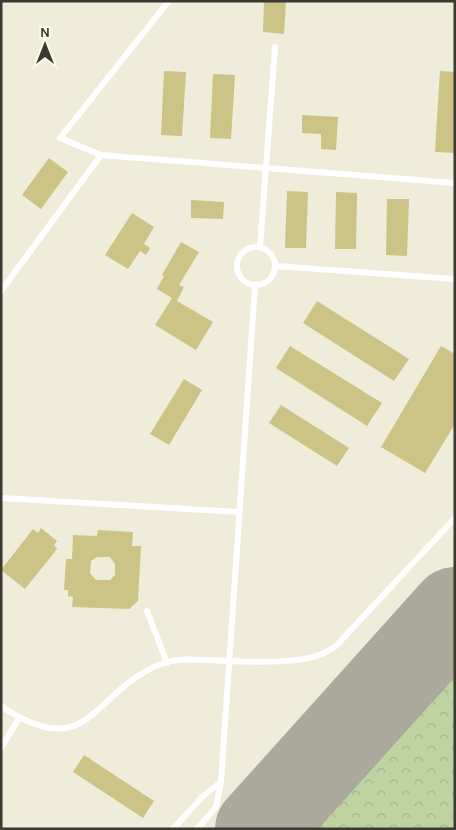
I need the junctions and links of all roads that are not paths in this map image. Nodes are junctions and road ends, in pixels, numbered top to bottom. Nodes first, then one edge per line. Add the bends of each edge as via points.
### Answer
1 (169, 1) edge
2 (275, 47) dead end
3 (101, 155) junction
4 (266, 169) junction
5 (455, 183) edge
6 (260, 247) junction
7 (276, 266) junction
8 (455, 279) edge
9 (254, 286) junction
10 (1, 292) edge
11 (1, 498) edge
12 (239, 512) junction
13 (455, 518) edge
14 (147, 612) dead end
15 (229, 661) junction
16 (167, 663) junction
17 (1, 706) edge
18 (19, 718) junction
19 (1, 748) edge
20 (221, 782) junction
21 (174, 829) edge
22 (197, 829) edge

1 - 3 lane via 60,138
2 - 4 lane
3 - 4 lane
3 - 10 lane
4 - 5 lane
4 - 6 lane
6 - 7 lane via 271,254
6 - 9 lane via 248,249 237,263 243,281
7 - 8 lane
7 - 9 lane via 267,282
9 - 12 lane
11 - 12 lane
12 - 15 lane
13 - 15 lane via 336,646 319,656
14 - 16 lane
15 - 16 lane via 186,659
15 - 20 lane
16 - 18 lane via 142,674 81,724 46,728
17 - 18 lane
18 - 19 lane
20 - 21 lane via 203,796
20 - 22 lane via 216,807

